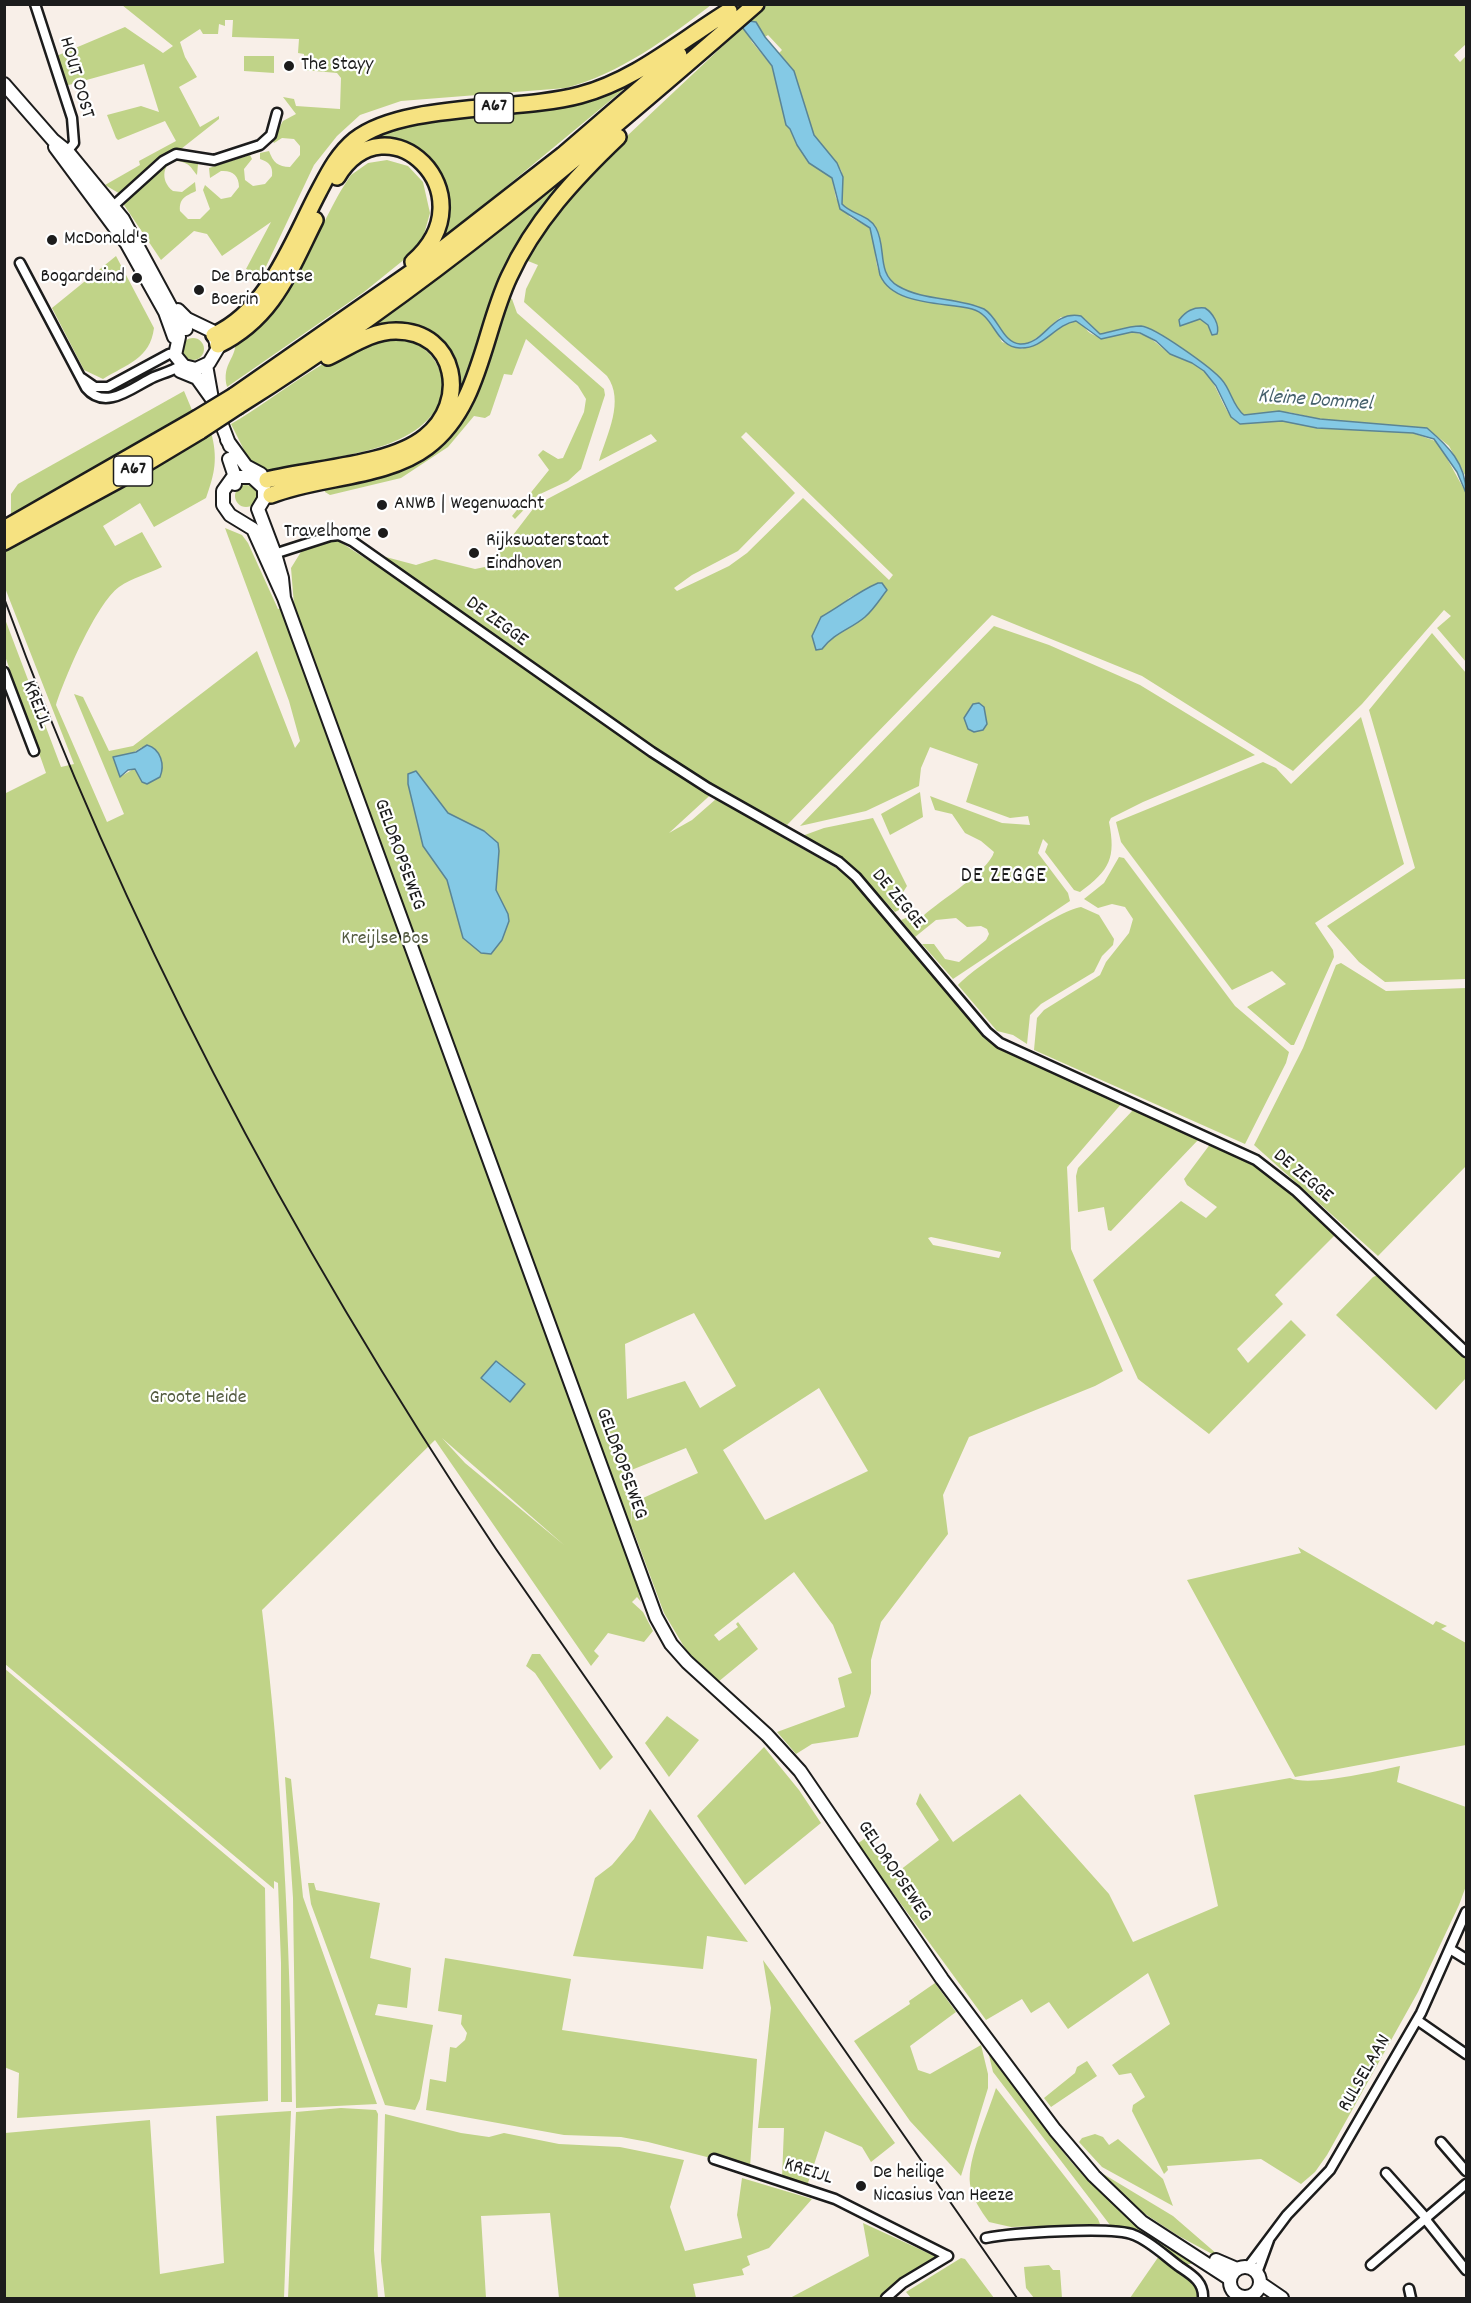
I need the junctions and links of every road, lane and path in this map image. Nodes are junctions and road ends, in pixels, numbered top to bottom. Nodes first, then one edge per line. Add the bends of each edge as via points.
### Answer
1 (35, 4) edge
2 (740, 10) edge
3 (672, 77) junction
4 (4, 84) edge
5 (277, 113) dead end
6 (65, 154) junction
7 (109, 209) junction
8 (20, 262) dead end
9 (365, 307) junction
10 (183, 330) junction
11 (213, 337) junction
12 (174, 362) junction
13 (200, 369) junction
14 (81, 378) junction
15 (280, 380) junction
16 (212, 399) junction
17 (236, 401) junction
18 (227, 440) junction
19 (240, 475) junction
20 (267, 486) junction
21 (226, 505) junction
22 (261, 512) junction
23 (29, 523) junction
24 (4, 529) edge
25 (4, 542) edge
26 (270, 556) junction
27 (4, 672) edge
28 (34, 751) dead end
29 (1467, 1352) edge
30 (1467, 1912) edge
31 (1450, 1949) junction
32 (1467, 1959) edge
33 (1417, 2020) junction
34 (1467, 2054) edge
35 (1441, 2142) dead end
36 (714, 2159) dead end
37 (1467, 2171) edge
38 (1386, 2173) dead end
39 (1466, 2186) edge
40 (1427, 2219) junction
41 (986, 2238) dead end
42 (1371, 2265) dead end
43 (1467, 2270) edge
44 (1244, 2285) edge
45 (1409, 2289) dead end
46 (886, 2298) edge
47 (1203, 2298) edge
48 (1266, 2298) edge
49 (1282, 2298) edge
50 (1411, 2298) edge

1 - 6 street, HOUT OOST via 72,118 74,143
2 - 3 highway, A67
2 - 9 highway, A67 via 563,155
2 - 11 highway, A67 via 644,68 594,91 555,101 402,118 364,134 335,162 262,295 240,318
3 - 15 highway, A67 via 513,211 382,310
3 - 20 highway, A67 via 654,101 566,189 537,229 509,276 468,393 447,429 427,448 394,465 318,481
4 - 6 main road
5 - 7 street via 271,135 260,145 214,160 176,154
6 - 7 main road
7 - 10 main road
8 - 14 street
9 - 11 highway, A67 via 421,255 440,220 439,188 429,167 411,153 392,147 365,151 344,166 273,300 252,324
9 - 17 highway, A67
10 - 11 main road
10 - 12 main road
11 - 13 main road via 215,356
12 - 13 main road
12 - 14 street via 108,387 95,387
12 - 14 street via 116,397 91,394
13 - 16 main road
13 - 16 main road via 210,383
15 - 17 highway, A67
15 - 20 highway, A67 via 368,336 400,331 435,346 448,364 453,383 443,418 412,446 385,456 286,477
16 - 18 main road
17 - 23 highway, A67, bridge
18 - 19 main road
18 - 19 main road via 229,459
19 - 20 main road
19 - 21 main road
20 - 22 main road
21 - 22 main road via 242,515
21 - 26 main road via 230,515 253,529
22 - 26 main road
23 - 24 highway, A67
23 - 25 highway, A67
26 - 29 street, DE ZEGGE via 330,536 347,538 652,752 838,862 860,881 1000,1043 1256,1160 1304,1199
26 - 44 main road, GELDROPSEWEG via 656,1617 671,1644 800,1771 942,1979 1094,2176 1137,2216 1227,2266
27 - 28 street, KREIJL
30 - 31 street, RULSELAAN
31 - 32 street
31 - 33 street, RULSELAAN
33 - 34 street
33 - 44 street, RULSELAAN via 1330,2170 1270,2237
35 - 37 street
36 - 46 street, KREIJL via 835,2199 948,2256
38 - 40 street
39 - 40 street
40 - 42 street
40 - 43 street
41 - 47 street via 1018,2234 1133,2234 1196,2279
44 - 48 main road, GELDROPSEWEG
44 - 49 main road, GELDROPSEWEG
45 - 50 street

